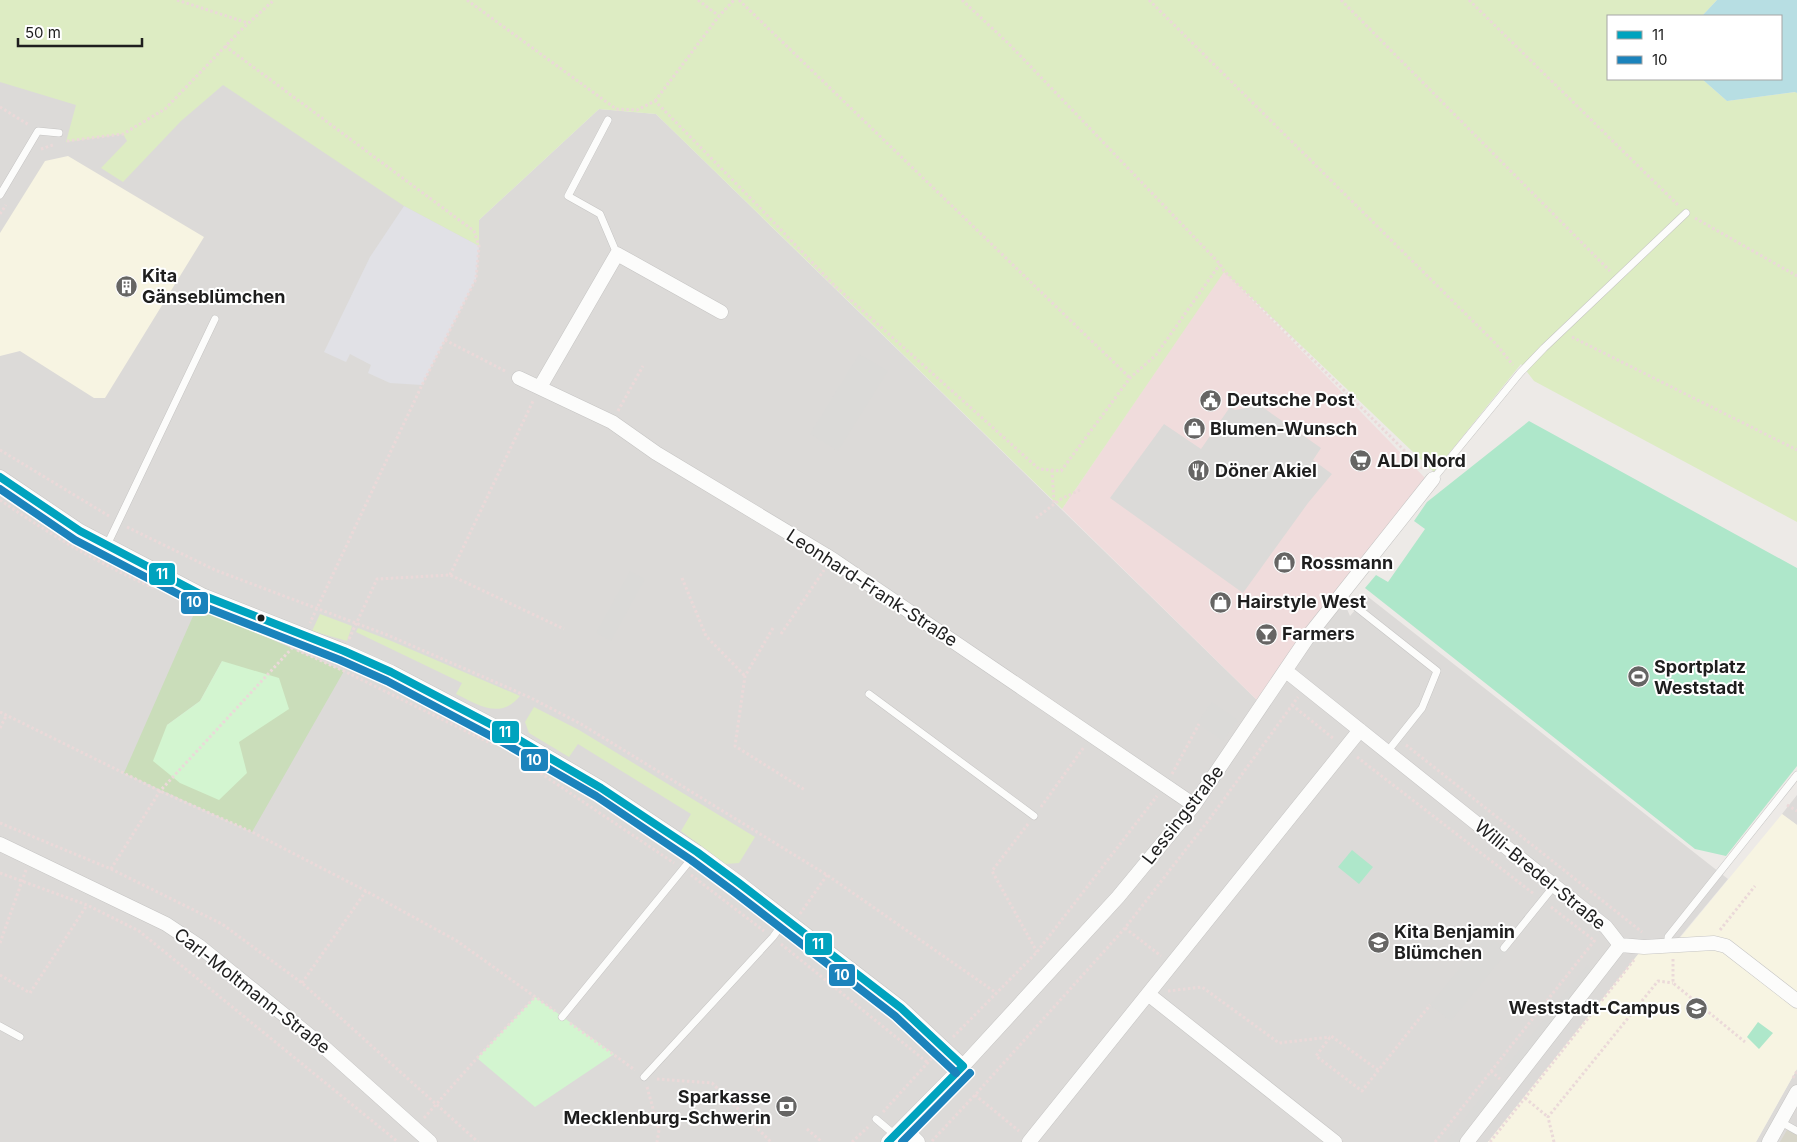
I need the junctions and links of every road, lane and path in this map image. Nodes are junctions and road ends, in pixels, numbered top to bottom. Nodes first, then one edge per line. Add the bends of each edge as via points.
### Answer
1 (178, 0) edge
2 (274, 0) edge
3 (467, 0) edge
4 (698, 0) edge
5 (734, 0) edge
6 (739, 0) edge
7 (962, 0) edge
8 (1149, 0) edge
9 (1341, 0) edge
10 (1469, 0) edge
11 (719, 16) junction
12 (249, 24) junction
13 (225, 46) junction
14 (654, 101) junction
15 (0, 107) edge
16 (608, 120) dead end
17 (38, 131) junction
18 (59, 133) dead end
19 (66, 142) dead end
20 (58, 144) dead end
21 (42, 148) dead end
22 (0, 195) edge
23 (1686, 213) junction
24 (617, 254) junction
25 (1220, 264) junction
26 (1797, 276) edge
27 (1618, 279) junction
28 (721, 312) dead end
29 (215, 319) dead end
30 (1562, 332) junction
31 (445, 340) junction
32 (643, 366) dead end
33 (1520, 373) junction
34 (519, 378) joint
35 (1130, 378) junction
36 (540, 387) junction
37 (612, 422) junction
38 (0, 450) edge
39 (1797, 450) edge
40 (1052, 470) junction
41 (0, 477) edge
42 (1433, 479) junction
43 (1080, 490) dead end
44 (0, 500) edge
45 (1054, 504) junction
46 (1036, 518) dead end
47 (118, 522) junction
48 (107, 545) junction
49 (832, 559) junction
50 (450, 574) junction
51 (682, 578) dead end
52 (155, 589) dead end
53 (1341, 595) junction
54 (317, 610) junction
55 (355, 625) junction
56 (772, 628) dead end
57 (564, 629) dead end
58 (781, 634) dead end
59 (305, 635) junction
60 (284, 645) dead end
61 (292, 648) junction
62 (344, 651) junction
63 (1286, 671) junction
64 (745, 676) junction
65 (1305, 686) junction
66 (869, 694) dead end
67 (1292, 705) junction
68 (0, 712) edge
69 (6, 716) junction
70 (1199, 724) dead end
71 (0, 728) edge
72 (1360, 730) junction
73 (1092, 735) junction
74 (1398, 738) junction
75 (497, 746) dead end
76 (1346, 748) junction
77 (1387, 752) junction
78 (519, 759) dead end
79 (1797, 775) edge
80 (1166, 785) junction
81 (805, 790) dead end
82 (160, 791) junction
83 (1194, 806) junction
84 (1034, 816) junction
85 (0, 823) edge
86 (0, 844) edge
87 (697, 852) junction
88 (30, 859) junction
89 (111, 869) junction
90 (684, 869) junction
91 (0, 873) edge
92 (827, 875) junction
93 (21, 881) junction
94 (1554, 886) junction
95 (1755, 886) dead end
96 (366, 891) junction
97 (1542, 900) junction
98 (87, 905) junction
99 (1617, 912) junction
100 (789, 921) junction
101 (1606, 926) junction
102 (1125, 928) junction
103 (773, 937) junction
104 (1595, 941) junction
105 (0, 943) edge
106 (1714, 943) junction
107 (1620, 945) junction
108 (1644, 947) junction
109 (1504, 948) dead end
110 (1670, 950) junction
111 (1037, 952) junction
112 (1172, 964) junction
113 (0, 975) edge
114 (302, 983) junction
115 (1673, 983) junction
116 (995, 992) junction
117 (1148, 994) junction
118 (535, 997) junction
119 (1797, 1001) edge
120 (1430, 1004) dead end
121 (562, 1017) junction
122 (0, 1026) edge
123 (1331, 1036) junction
124 (20, 1038) dead end
125 (1745, 1042) dead end
126 (942, 1047) junction
127 (928, 1063) junction
128 (963, 1066) junction
129 (1378, 1070) junction
130 (644, 1077) junction
131 (1797, 1092) edge
132 (975, 1095) junction
133 (436, 1104) junction
134 (876, 1119) junction
135 (1781, 1122) junction
136 (415, 1129) junction
137 (807, 1129) dead end
138 (1797, 1131) edge
139 (895, 1135) edge
140 (1030, 1141) edge
141 (398, 1142) edge
142 (430, 1142) edge
143 (478, 1142) edge
144 (657, 1142) edge
145 (771, 1142) edge
146 (822, 1142) edge
147 (852, 1142) edge
148 (918, 1142) edge
149 (931, 1142) edge
150 (1335, 1142) edge
151 (1435, 1142) edge
152 (1467, 1142) edge
153 (1490, 1142) edge
154 (1554, 1142) edge
155 (1770, 1142) edge

1 - 12 path
2 - 12 path
3 - 14 path via 616,110 638,110
4 - 11 path
5 - 11 path
6 - 35 path
7 - 25 path via 1009,44
8 - 33 path via 1496,344
9 - 27 path
10 - 23 path
11 - 14 path
12 - 13 path
13 - 19 path via 165,109 123,134
13 - 31 path via 474,231 479,246 476,279
14 - 40 path via 834,285 1040,469
15 - 17 path
16 - 24 lane via 568,196 600,214
17 - 18 lane
17 - 22 lane
20 - 21 path
23 - 26 path
23 - 27 lane
24 - 28 street
24 - 36 street
25 - 35 path via 1156,355
25 - 42 path
27 - 30 lane
29 - 47 lane
30 - 33 lane
30 - 39 path
31 - 34 path
31 - 54 path
32 - 37 path
33 - 42 lane
34 - 36 street, Leonhard-Frank-Straße
35 - 40 path via 1061,471
36 - 37 street, Leonhard-Frank-Straße
36 - 50 path
37 - 49 street, Leonhard-Frank-Straße via 656,453
38 - 47 path
40 - 45 path
41 - 48 street via 80,531
42 - 53 street, Lessingstraße
43 - 45 path
44 - 52 path via 72,547
45 - 46 path
47 - 48 lane
47 - 54 path via 215,570
48 - 59 street via 202,594
49 - 58 path
49 - 73 street, Leonhard-Frank-Straße
50 - 55 path via 377,579
50 - 57 path
51 - 64 path via 706,636
53 - 63 street, Lessingstraße
53 - 74 lane via 1437,671 1422,708
54 - 55 path
54 - 59 path
55 - 62 path
55 - 92 path via 446,660 581,724
56 - 64 path
59 - 61 path
59 - 62 street
60 - 61 path
61 - 75 path
61 - 82 path
62 - 87 street via 509,734 600,788
63 - 65 street, Willi-Bredel-Straße
63 - 83 street, Lessingstraße via 1236,738
64 - 81 path via 735,746
65 - 67 path
65 - 72 street, Willi-Bredel-Straße
66 - 84 lane
67 - 76 path
67 - 102 path
68 - 69 path
69 - 71 path
69 - 82 path
70 - 80 path
72 - 76 street
72 - 77 street, Willi-Bredel-Straße
73 - 80 street, Leonhard-Frank-Straße
73 - 84 path
74 - 77 lane
74 - 99 path
76 - 97 path
76 - 112 street
77 - 94 street, Willi-Bredel-Straße
78 - 90 path
79 - 110 lane via 1668,937
80 - 83 street, Leonhard-Frank-Straße
80 - 111 path
82 - 89 path
82 - 96 path via 252,832
83 - 128 street, Lessingstraße via 1118,897
84 - 111 path via 992,871
85 - 89 path
86 - 88 street, Carl-Moltmann-Straße
87 - 90 lane
87 - 100 street
88 - 93 path
88 - 136 street, Carl-Moltmann-Straße via 166,924 199,946 325,1048
89 - 114 path via 222,924
90 - 103 path
90 - 121 lane
91 - 93 path
92 - 100 path
92 - 116 path
93 - 98 path
93 - 105 path
94 - 97 lane
94 - 101 street, Willi-Bredel-Straße
95 - 106 path via 1715,936
96 - 114 path
96 - 118 path via 457,941
97 - 104 path
97 - 109 lane
98 - 113 path via 30,993
98 - 141 path via 139,931
99 - 101 path
99 - 108 path via 1644,935
100 - 103 lane
100 - 126 street via 901,1008
101 - 104 path
101 - 107 street, Willi-Bredel-Straße
102 - 112 path
102 - 132 path
103 - 127 path
103 - 130 lane
104 - 151 path
106 - 110 street
106 - 119 street via 1726,946
107 - 108 street
107 - 152 street, Willi-Bredel-Straße
108 - 110 street
108 - 153 path via 1643,956 1633,960
110 - 115 path
111 - 116 path
112 - 117 street
114 - 133 path
115 - 125 path
115 - 154 path via 1658,981 1548,1117
116 - 126 path
117 - 123 path via 1202,987 1279,1043
117 - 140 street
117 - 150 street
118 - 121 path
118 - 133 path
120 - 129 path
121 - 130 path
122 - 124 lane
123 - 129 path
123 - 129 path via 1316,1056 1362,1091
126 - 127 path
126 - 128 street
127 - 134 path
128 - 139 street, Lessingstraße
130 - 144 path via 659,1130
130 - 145 path via 712,1083
131 - 135 street
132 - 140 path
132 - 149 path
133 - 136 path
133 - 143 path
134 - 139 lane
134 - 147 path
135 - 138 lane
135 - 155 street
136 - 142 street, Carl-Moltmann-Straße
137 - 146 path
139 - 148 street

